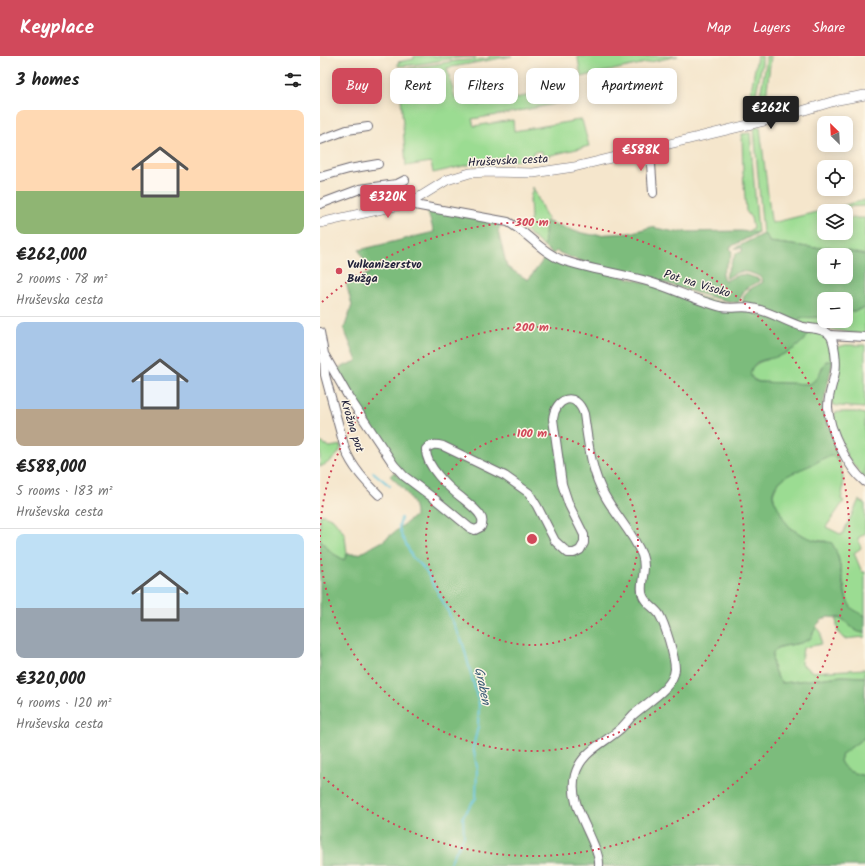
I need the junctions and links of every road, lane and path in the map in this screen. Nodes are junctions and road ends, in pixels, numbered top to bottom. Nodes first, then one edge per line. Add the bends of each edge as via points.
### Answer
1 (865, 94) edge
2 (368, 127) dead end
3 (320, 140) edge
4 (650, 149) junction
5 (378, 164) dead end
6 (320, 177) edge
7 (405, 180) dead end
8 (653, 193) dead end
9 (411, 201) junction
10 (320, 204) edge
11 (320, 223) edge
12 (320, 332) edge
13 (830, 335) junction
14 (865, 337) edge
15 (324, 354) junction
16 (865, 482) edge
17 (379, 495) dead end
18 (599, 866) edge

1 - 4 street, Hruševska cesta
2 - 3 street via 347,130
4 - 8 street
4 - 9 street, Hruševska cesta via 541,172 470,173 448,180
5 - 6 street
7 - 10 street via 397,184 360,189
9 - 11 street, Hruševska cesta
9 - 13 street, Pot na Visoko via 415,205 500,219 518,227 548,252 563,260 650,282 722,307 750,307 762,310
12 - 15 street, Krožna pot
13 - 14 street, Pot na Visoko
13 - 16 street via 834,342 836,371 829,395 830,418 846,458
15 - 17 street, Krožna pot via 325,375 349,460
15 - 18 street, Krožna pot via 348,396 404,476 470,528 475,530 481,527 481,517 450,488 427,460 426,449 430,445 443,446 505,476 529,493 555,541 568,553 580,550 584,543 584,535 562,484 553,419 554,410 566,400 576,400 581,406 599,484 641,554 645,565 642,594 646,602 659,614 674,663 673,675 664,689 594,748 582,760 576,773 574,800 598,853

